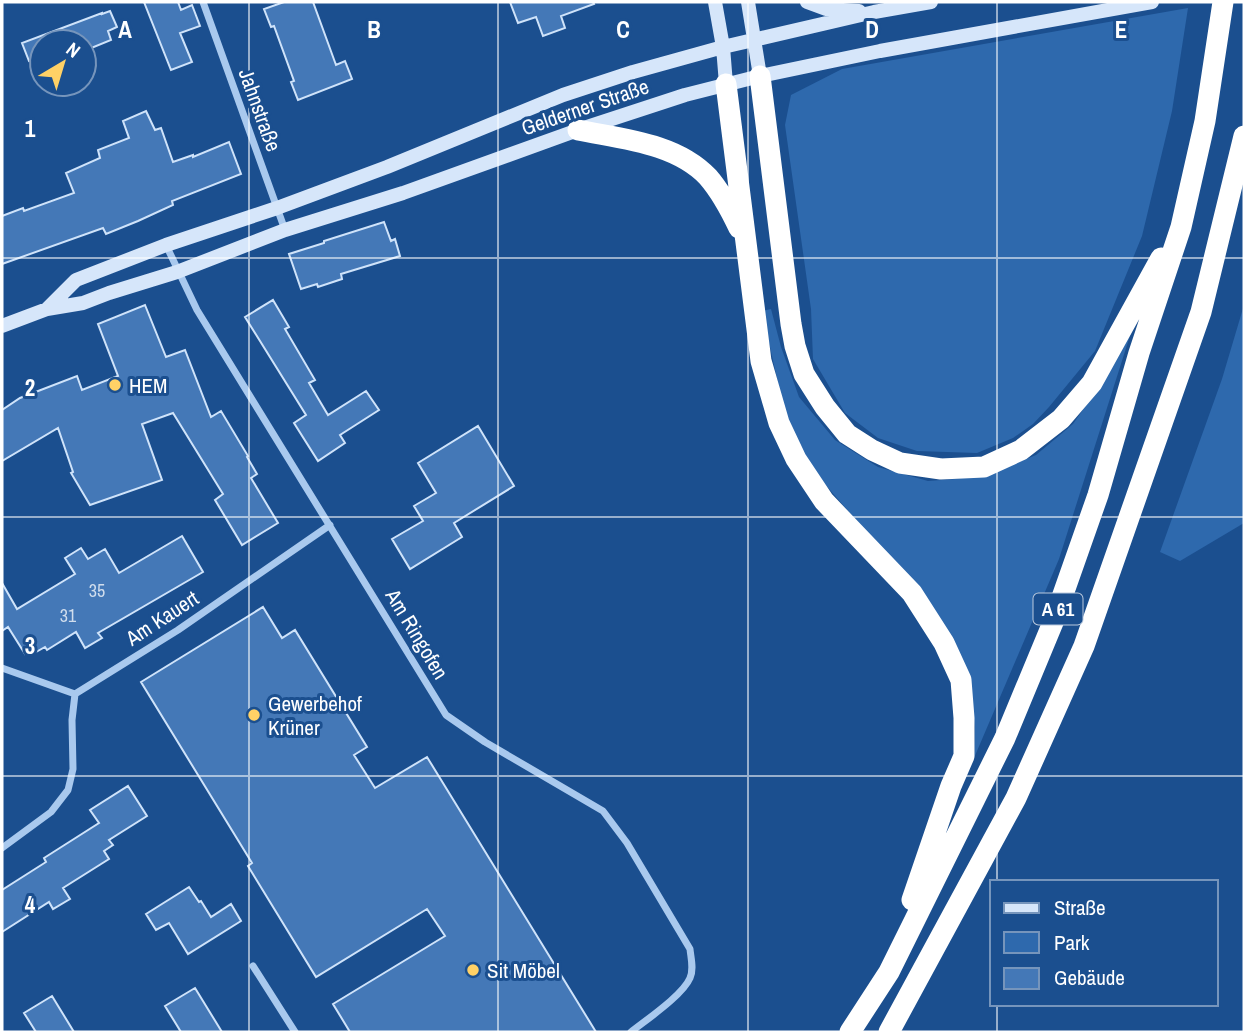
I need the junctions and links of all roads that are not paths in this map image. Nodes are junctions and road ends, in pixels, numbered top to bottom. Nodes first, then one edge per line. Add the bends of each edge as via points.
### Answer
1 (203, 2) edge
2 (715, 2) edge
3 (748, 2) edge
4 (807, 2) edge
5 (931, 2) edge
6 (1152, 2) edge
7 (1223, 2) edge
8 (874, 12) junction
9 (755, 39) junction
10 (723, 47) junction
11 (760, 76) junction
12 (726, 84) junction
13 (578, 130) junction
14 (1244, 136) edge
15 (277, 208) junction
16 (1181, 227) junction
17 (285, 230) junction
18 (745, 240) junction
19 (166, 245) junction
20 (177, 272) junction
21 (47, 309) junction
22 (2, 326) edge
23 (330, 525) junction
24 (2, 668) edge
25 (75, 694) junction
26 (2, 848) edge
27 (253, 966) dead end
28 (889, 972) junction
29 (295, 1032) edge
30 (631, 1032) edge
31 (850, 1032) edge
32 (889, 1032) edge

1 - 15 street, Jahnstraße
2 - 10 main road
3 - 9 main road
4 - 8 main road via 826,9
5 - 8 main road, Gelderner Straße
6 - 11 main road, Gelderner Straße
7 - 16 highway, A 61 via 1205,121
8 - 9 main road, Gelderner Straße
9 - 10 main road, Gelderner Straße
9 - 11 main road
10 - 12 main road
10 - 15 main road, Gelderner Straße via 563,95
11 - 12 main road, Gelderner Straße
11 - 16 highway via 791,324 804,374 847,434 900,463 941,469 984,467 1021,450 1061,419 1092,383
12 - 13 main road, Gelderner Straße
12 - 18 highway
13 - 17 main road, Gelderner Straße
13 - 18 highway via 671,152 692,163 709,178
14 - 32 highway, A 61 via 1201,312 1084,646 1016,799
15 - 17 street, Jahnstraße
15 - 19 main road, Gelderner Straße
16 - 28 highway, A 61 via 1054,620 1005,738
17 - 20 main road, Gelderner Straße
18 - 28 highway via 761,361 779,423 796,459 824,501 912,593 961,680 964,756
19 - 20 street, Am Ringofen
19 - 21 main road, Gelderner Straße via 76,280
20 - 21 main road, Gelderner Straße via 83,303
20 - 23 street, Am Ringofen
21 - 22 main road, Gelderner Straße
23 - 25 street, Am Kauert
23 - 30 street, Am Ringofen via 446,715 603,811 690,949 690,980
24 - 25 street
25 - 26 street via 68,790 51,812
27 - 29 street
28 - 31 highway, A 61

